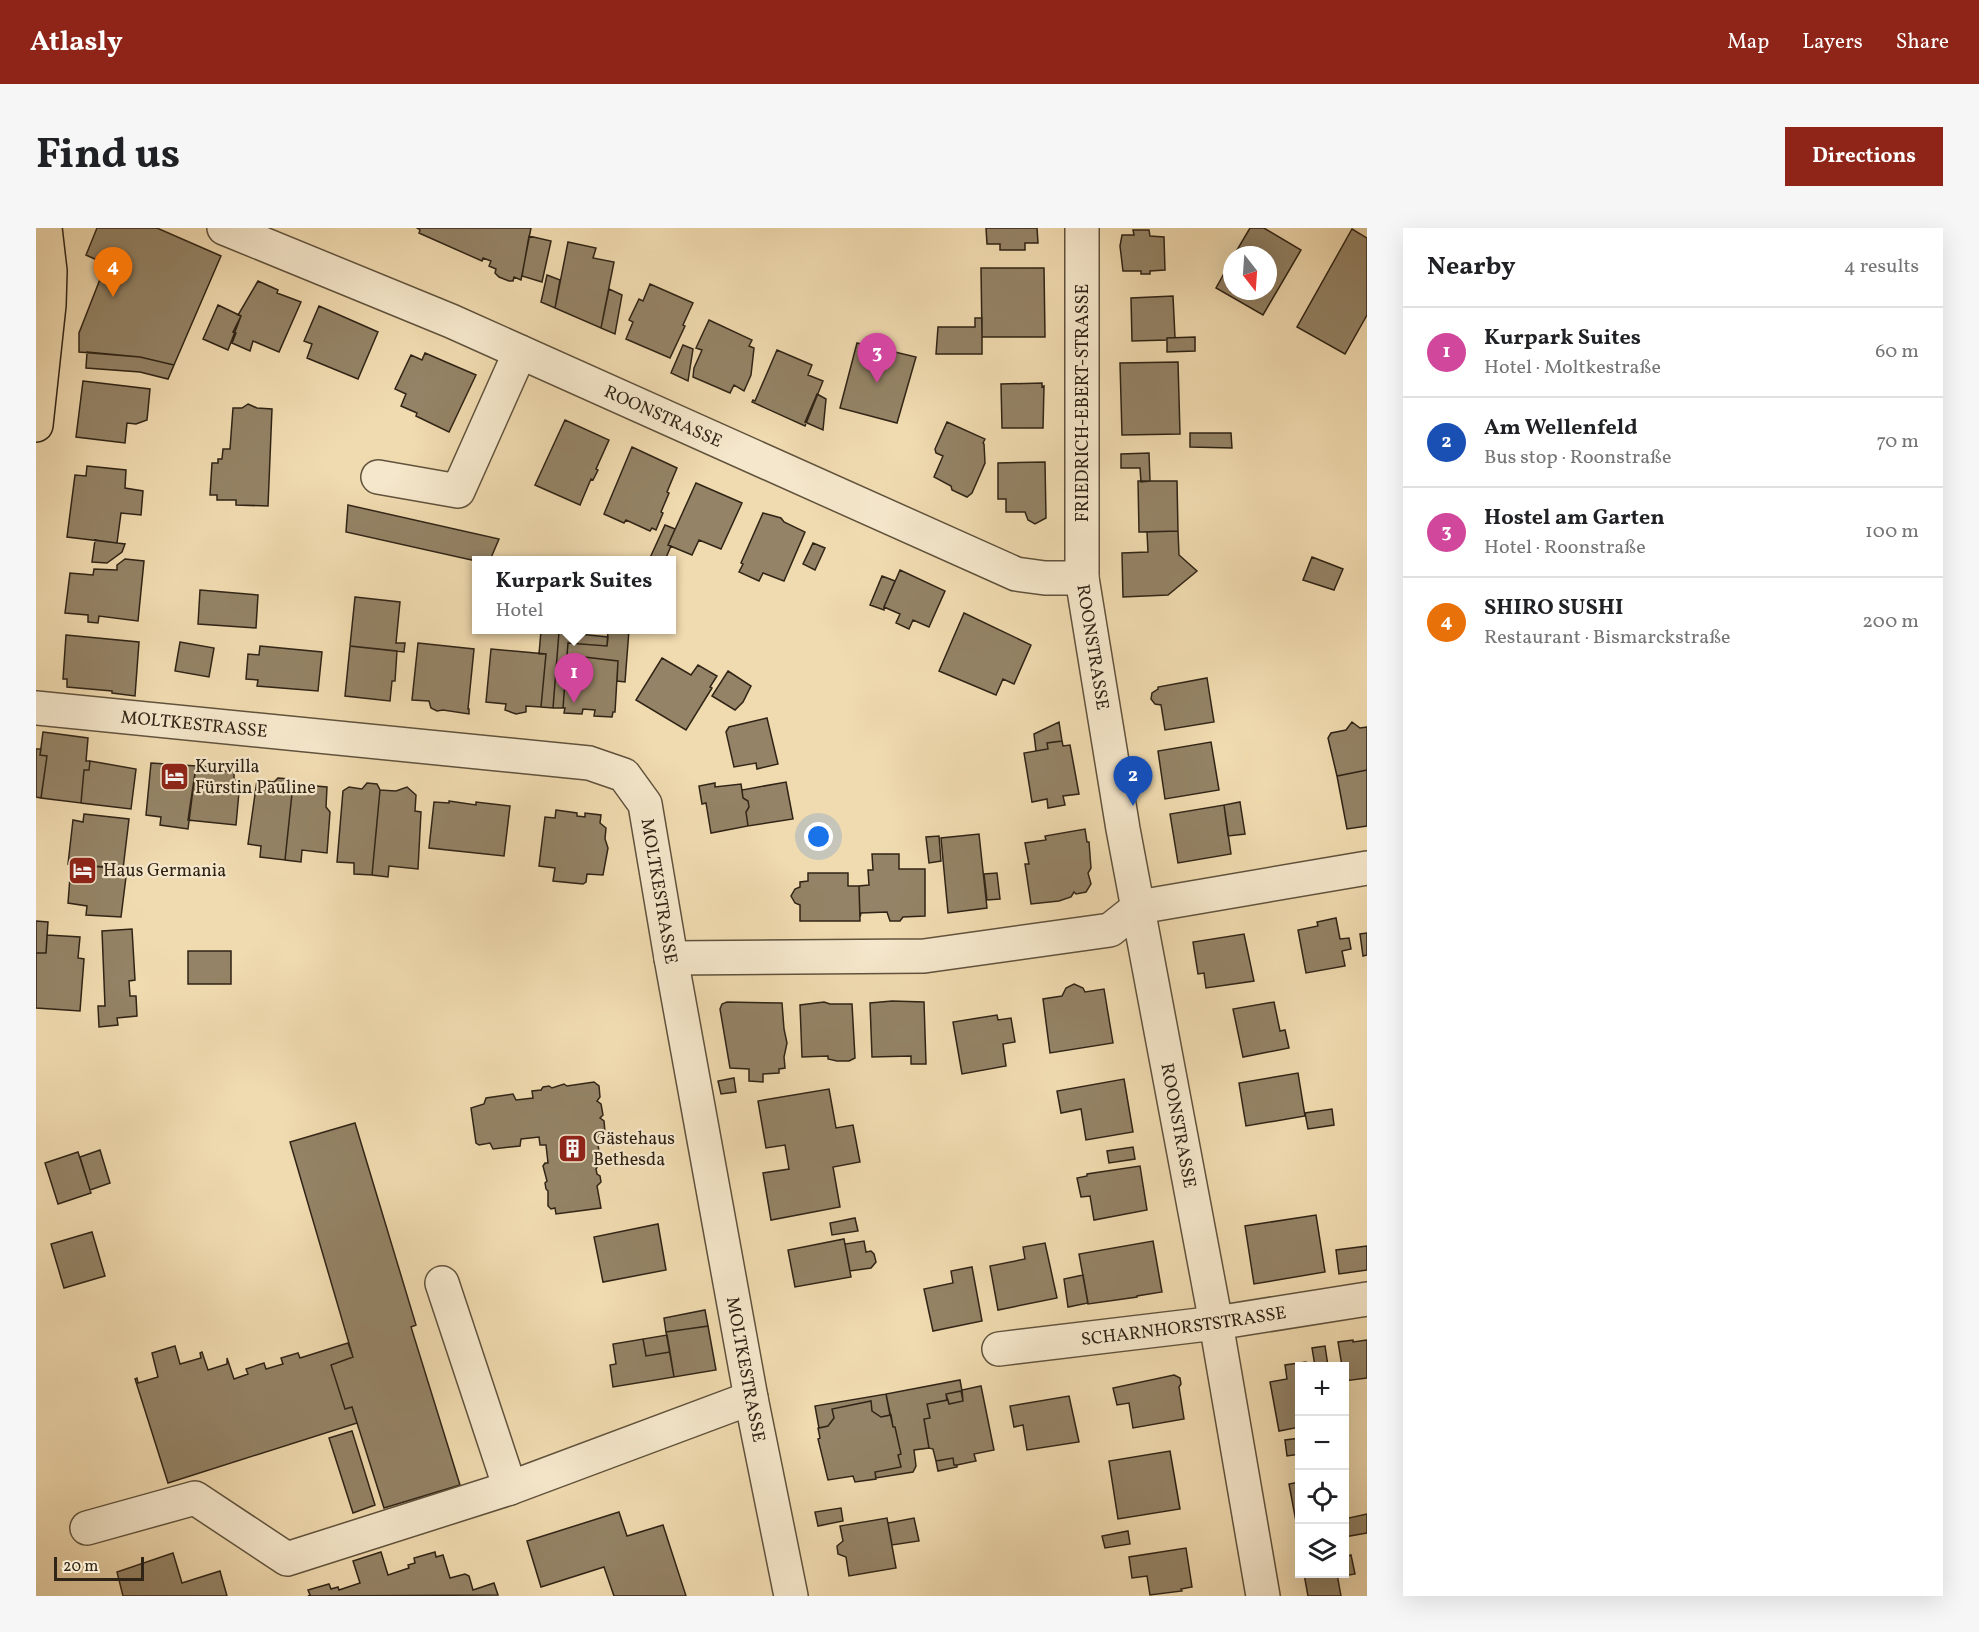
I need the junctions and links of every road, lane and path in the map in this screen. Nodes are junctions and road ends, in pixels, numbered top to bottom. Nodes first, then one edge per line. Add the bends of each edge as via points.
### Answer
1 (45, 228) edge
2 (224, 228) edge
3 (1082, 228) edge
4 (520, 352) junction
5 (36, 425) edge
6 (378, 477) dead end
7 (1082, 578) junction
8 (36, 708) edge
9 (1367, 868) edge
10 (1139, 907) junction
11 (670, 958) junction
12 (442, 1282) dead end
13 (1367, 1299) edge
14 (1216, 1323) junction
15 (999, 1349) dead end
16 (751, 1398) junction
17 (510, 1488) junction
18 (87, 1528) dead end
19 (791, 1596) edge
20 (1263, 1596) edge

1 - 5 main road via 49,305
2 - 4 street, ROONSTRASSE
3 - 7 street, FRIEDRICH-EBERT-STRASSE
4 - 6 street via 458,491
4 - 7 street, ROONSTRASSE via 1016,574
7 - 10 street, ROONSTRASSE
8 - 11 street, MOLTKESTRASSE via 589,763 624,775 645,804
9 - 10 street
10 - 11 street via 1110,930 924,956
10 - 14 street, ROONSTRASSE
11 - 16 street, MOLTKESTRASSE
12 - 17 street
13 - 14 street, SCHARNHORSTSTRASSE
14 - 15 street, SCHARNHORSTSTRASSE
14 - 20 street, ROONSTRASSE
16 - 17 street
16 - 19 street, MOLTKESTRASSE
17 - 18 street via 287,1559 195,1498

